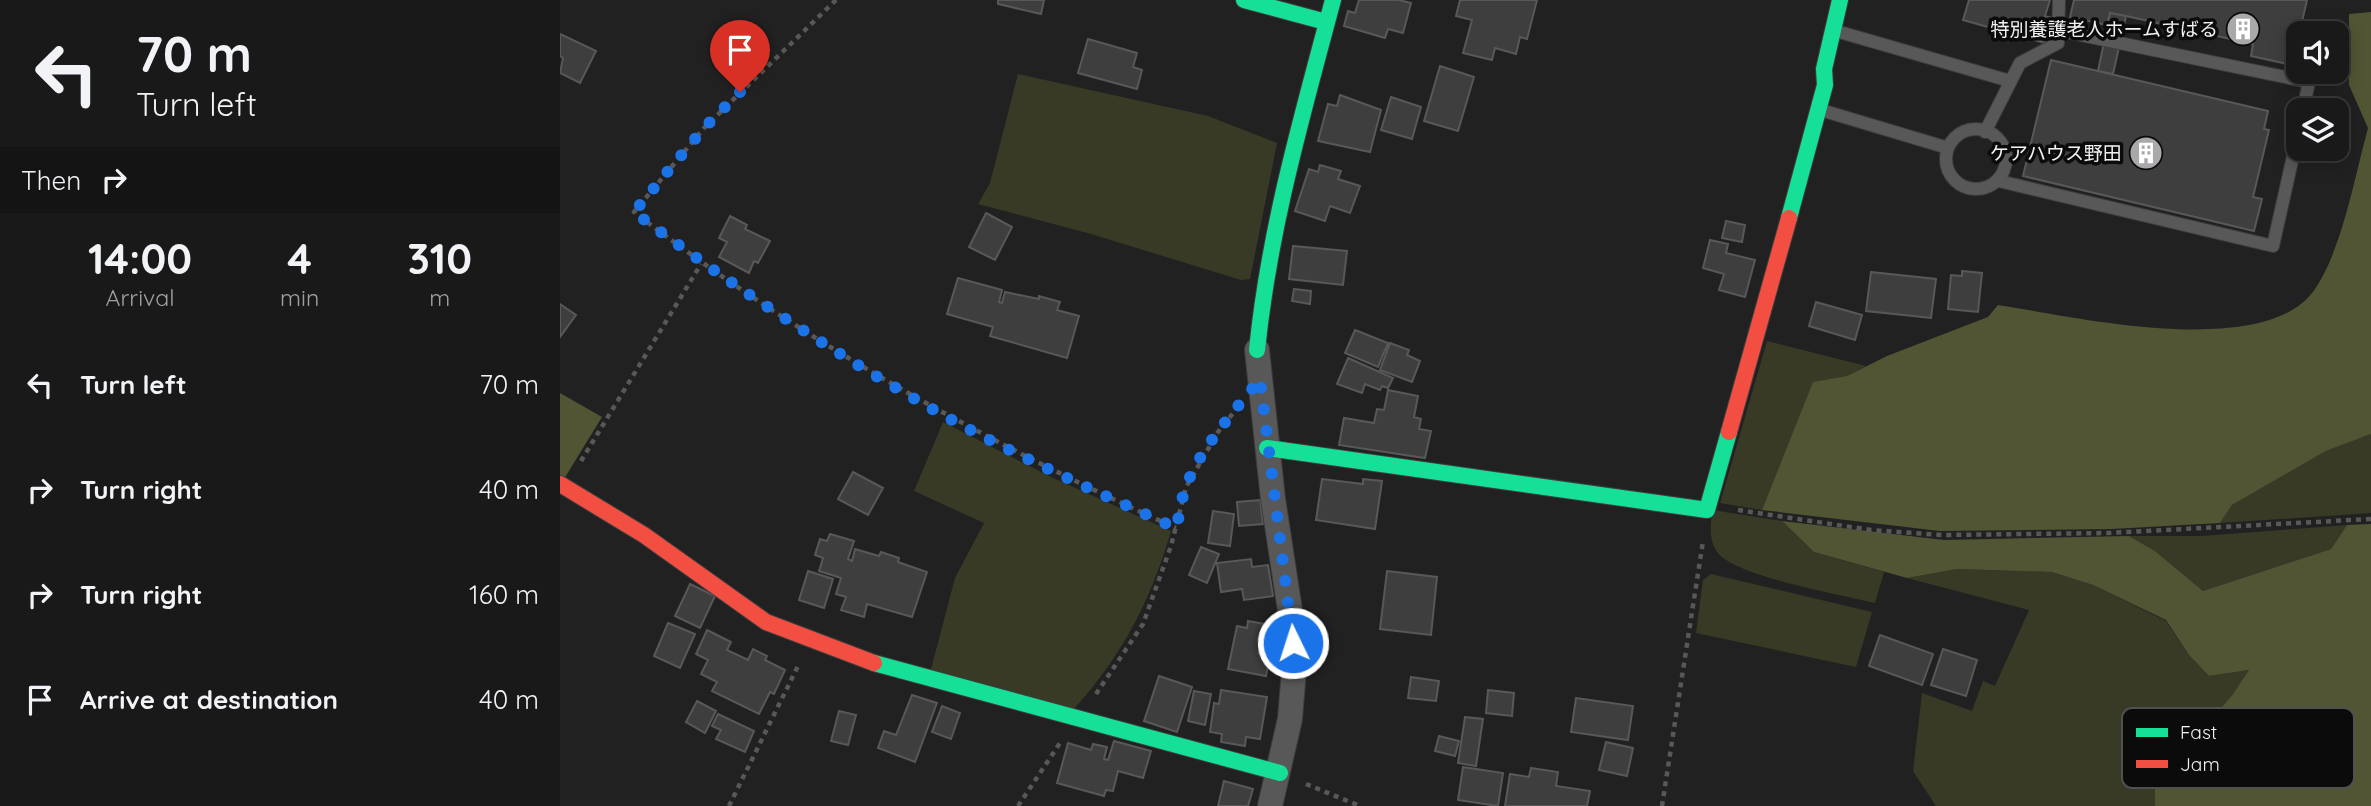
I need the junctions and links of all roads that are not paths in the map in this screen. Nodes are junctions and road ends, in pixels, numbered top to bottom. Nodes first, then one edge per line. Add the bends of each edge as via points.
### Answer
1 (1244, 0) edge
2 (1333, 0) edge
3 (1840, 0) edge
4 (2059, 0) edge
5 (1326, 22) junction
6 (1833, 30) junction
7 (2060, 31) junction
8 (2011, 81) junction
9 (2306, 98) edge
10 (1819, 109) junction
11 (1985, 132) junction
12 (1948, 148) junction
13 (2292, 161) edge
14 (1998, 181) junction
15 (1257, 349) joint
16 (1267, 448) junction
17 (563, 485) edge
18 (1280, 773) junction
19 (1270, 806) edge

1 - 5 street
2 - 5 street
3 - 6 street
4 - 7 lane
5 - 15 street via 1299,118 1264,283
6 - 8 lane
6 - 10 street
7 - 8 lane via 2058,43 2020,63
7 - 9 lane via 2309,82
8 - 11 lane
10 - 12 lane
10 - 16 street via 1709,508
11 - 12 lane via 1966,131
11 - 14 lane via 2005,151
12 - 14 lane via 1945,161 1952,180 1987,189
13 - 14 lane via 2273,246
15 - 16 street
16 - 18 street via 1294,670
17 - 18 street via 644,535 766,622 857,658
18 - 19 street

